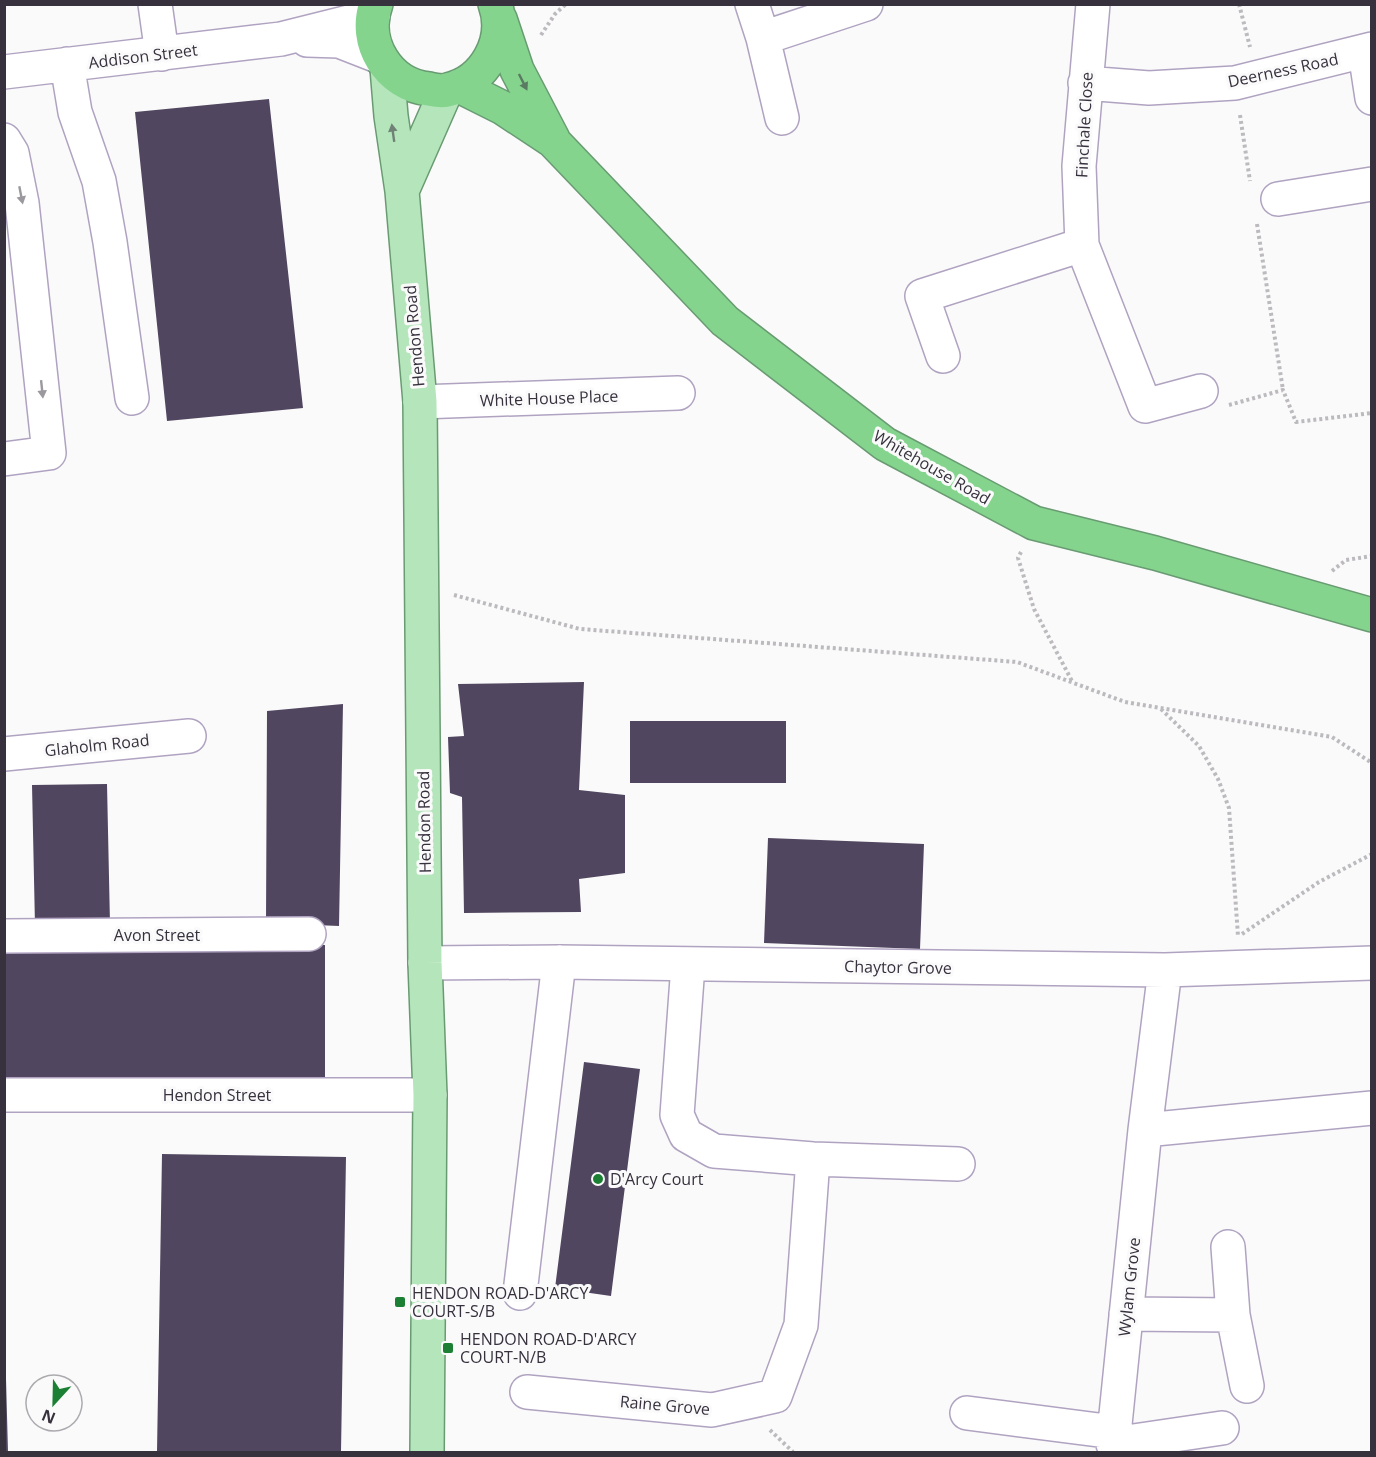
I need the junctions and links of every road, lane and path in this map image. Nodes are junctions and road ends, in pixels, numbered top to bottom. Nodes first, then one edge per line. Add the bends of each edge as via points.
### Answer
1 (155, 4) edge
2 (752, 4) edge
3 (866, 4) edge
4 (1093, 4) edge
5 (1239, 4) edge
6 (495, 6) edge
7 (375, 8) edge
8 (763, 38) junction
9 (281, 39) junction
10 (1368, 51) edge
11 (162, 54) junction
12 (383, 62) junction
13 (67, 64) junction
14 (4, 72) edge
15 (1246, 80) junction
16 (1085, 83) junction
17 (452, 88) junction
18 (1371, 98) edge
19 (783, 118) dead end
20 (4, 140) edge
21 (553, 141) junction
22 (1371, 184) edge
23 (402, 191) junction
24 (1262, 200) junction
25 (1082, 245) junction
26 (943, 356) dead end
27 (1283, 390) junction
28 (1201, 391) joint
29 (678, 393) dead end
30 (132, 398) dead end
31 (420, 402) junction
32 (1371, 413) edge
33 (4, 459) edge
34 (1034, 523) junction
35 (421, 586) junction
36 (1371, 615) edge
37 (1073, 683) junction
38 (1160, 708) junction
39 (189, 736) dead end
40 (4, 754) edge
41 (1371, 763) edge
42 (1371, 854) edge
43 (309, 934) dead end
44 (4, 936) edge
45 (559, 962) junction
46 (425, 963) junction
47 (1371, 963) edge
48 (688, 964) junction
49 (1165, 970) junction
50 (4, 1095) edge
51 (430, 1095) junction
52 (1371, 1108) edge
53 (1145, 1130) junction
54 (813, 1159) junction
55 (958, 1164) dead end
56 (1228, 1247) dead end
57 (520, 1293) dead end
58 (1126, 1314) junction
59 (1233, 1315) junction
60 (1247, 1386) dead end
61 (527, 1392) dead end
62 (968, 1413) dead end
63 (1222, 1428) dead end
64 (1113, 1438) junction
65 (427, 1452) edge

1 - 11 street
2 - 8 street
3 - 8 street
4 - 16 street, Finchale Close
5 - 15 path
6 - 17 highway via 499,26 488,62 475,76
6 -> 21 highway, Whitehouse Road via 517,70
7 - 9 street
7 - 12 highway via 373,41
8 - 19 street
9 - 11 street, Addison Street
9 - 12 street via 339,41
10 - 15 street, Deerness Road
10 - 18 street
11 - 13 street, Addison Street
12 - 17 highway, Whitehouse Road via 403,81 422,89
23 -> 12 main road, Hendon Road
13 - 14 street, Addison Street
13 - 30 street via 75,112 99,181 111,242
15 - 16 street, Deerness Road via 1149,88
15 - 24 path
16 - 25 street, Finchale Close via 1079,166
17 - 21 highway, Whitehouse Road via 503,108
17 - 23 main road, Hendon Road
20 -> 33 street via 12,153 22,203 49,453
21 - 34 highway, Whitehouse Road via 725,321 885,444
22 - 24 street
23 - 31 main road, Hendon Road
24 - 27 path
25 - 26 street via 922,296
25 - 28 street, Finchale Close via 1145,406
27 - 28 path via 1213,410
27 - 32 path via 1296,422
29 - 31 street, White House Place
31 - 35 main road, Hendon Road
34 - 36 highway, Whitehouse Road
34 - 37 path via 1018,558 1034,609
35 - 37 path via 580,629 1017,663
35 - 46 main road, Hendon Road
37 - 38 path via 1125,702
38 - 41 path via 1332,737
38 - 42 path via 1199,746 1229,808 1238,937 1319,882
39 - 40 street, Glaholm Road
43 - 44 street, Avon Street
45 - 46 street, Chaytor Grove
45 - 48 street, Chaytor Grove
45 - 57 street
46 - 51 main road, Hendon Road
47 - 49 street, Chaytor Grove
48 - 49 street, Chaytor Grove
48 - 54 street via 677,1115 686,1134 714,1151
49 - 53 street, Wylam Grove
50 - 51 street, Hendon Street
51 - 65 main road, Hendon Road
52 - 53 street
53 - 58 street, Wylam Grove
54 - 55 street
54 - 61 street, Raine Grove via 801,1325 775,1396 712,1410
56 - 59 street
58 - 59 street
58 - 64 street, Wylam Grove
59 - 60 street
62 - 64 street
63 - 64 street

